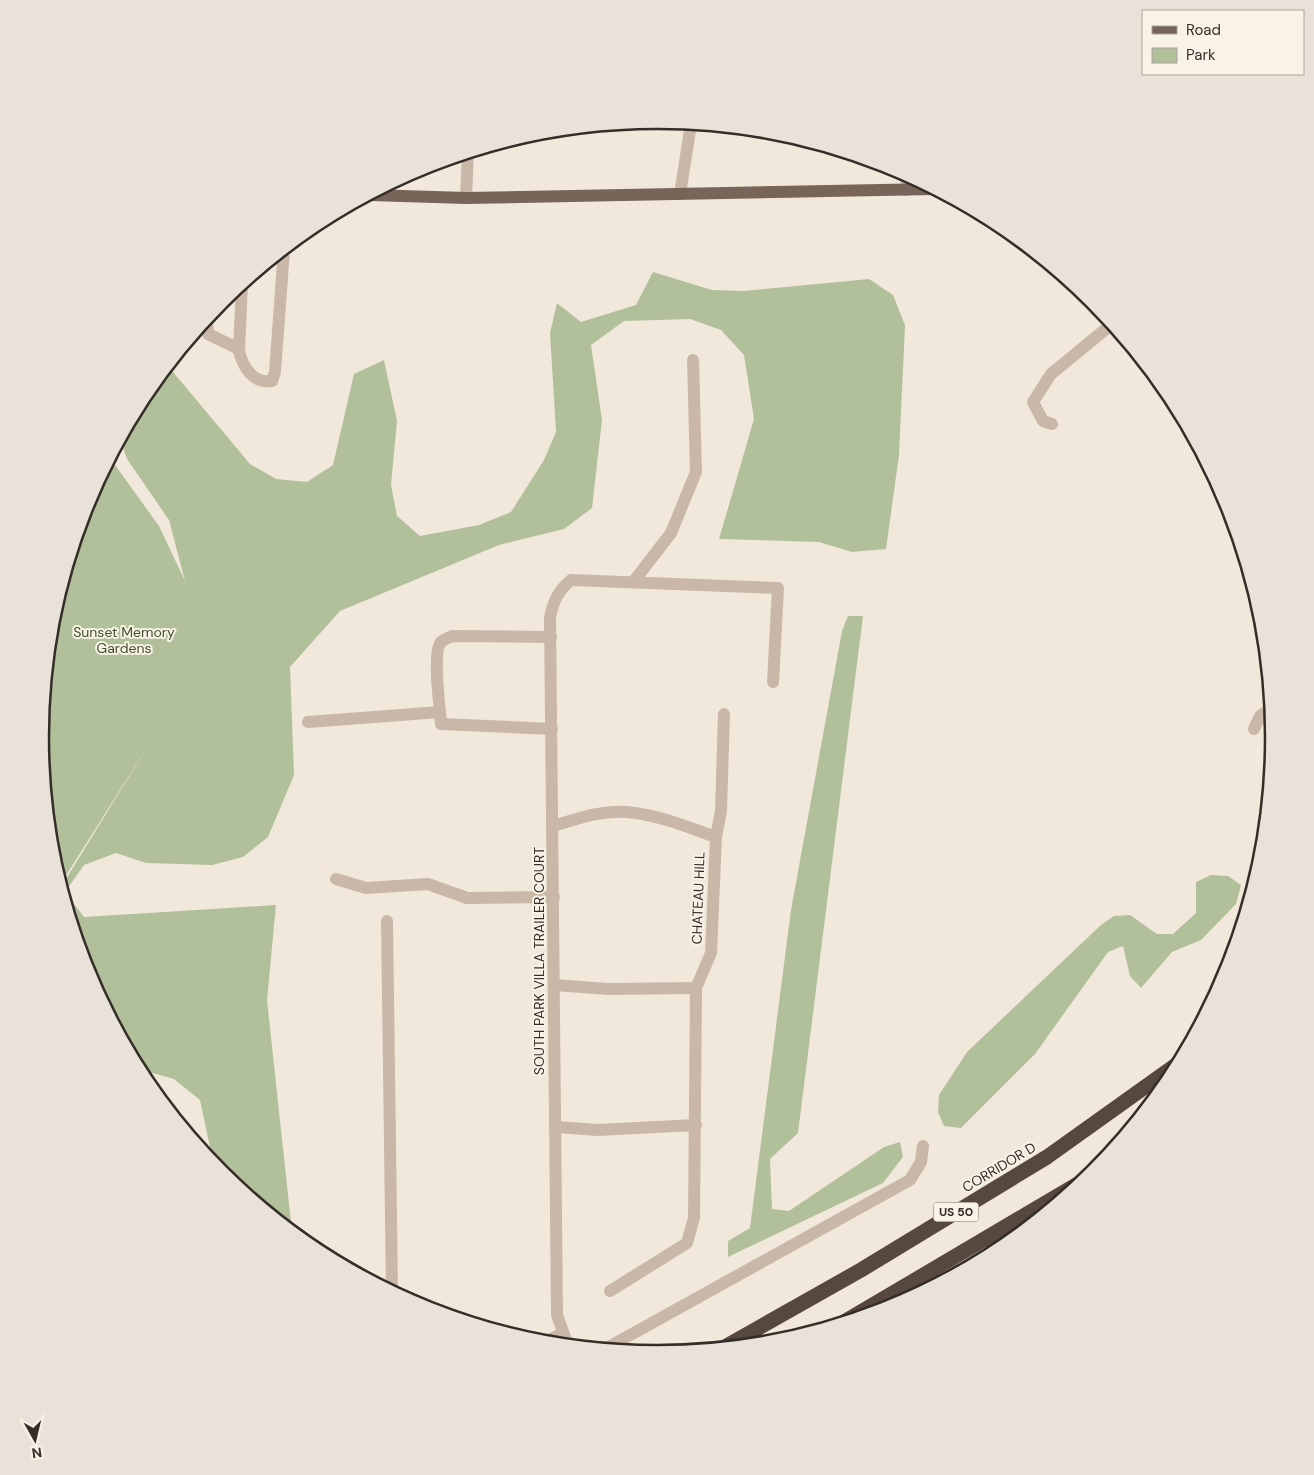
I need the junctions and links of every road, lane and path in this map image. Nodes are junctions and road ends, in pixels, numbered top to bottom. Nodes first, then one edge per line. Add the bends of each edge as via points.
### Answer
1 (690, 131) edge
2 (468, 160) edge
3 (907, 183) edge
4 (906, 190) junction
5 (922, 190) edge
6 (680, 194) junction
7 (382, 195) edge
8 (466, 198) junction
9 (283, 258) edge
10 (242, 293) edge
11 (1107, 328) edge
12 (203, 333) edge
13 (239, 349) junction
14 (693, 360) dead end
15 (1052, 424) dead end
16 (634, 581) junction
17 (550, 637) junction
18 (773, 682) dead end
19 (440, 712) junction
20 (1264, 713) edge
21 (724, 714) dead end
22 (308, 722) dead end
23 (552, 729) junction
24 (1254, 729) dead end
25 (553, 826) junction
26 (716, 837) junction
27 (336, 879) dead end
28 (554, 897) junction
29 (387, 921) dead end
30 (554, 985) junction
31 (696, 988) junction
32 (1164, 1073) edge
33 (696, 1125) junction
34 (556, 1127) junction
35 (923, 1146) dead end
36 (1055, 1198) edge
37 (392, 1285) edge
38 (610, 1291) dead end
39 (870, 1306) edge
40 (563, 1333) junction
41 (555, 1337) edge
42 (565, 1339) edge
43 (735, 1341) edge
44 (615, 1344) edge

1 - 6 street
2 - 8 street
3 - 4 street
4 - 5 main road
4 - 6 main road
6 - 8 main road
7 - 8 main road
9 - 13 street via 274,380 268,382 254,377 244,368
10 - 13 street
11 - 15 street via 1051,374 1034,402 1043,421
12 - 13 street
14 - 16 street via 696,472 671,533
16 - 17 street, SOUTH PARK VILLA TRAILER COURT via 572,580 554,599
16 - 18 street via 778,588
17 - 19 street via 452,636 442,640 438,647 436,672
17 - 23 street, SOUTH PARK VILLA TRAILER COURT
19 - 22 street
19 - 23 street via 441,724
20 - 24 street
21 - 26 street, CHATEAU HILL via 721,811
23 - 25 street, SOUTH PARK VILLA TRAILER COURT
25 - 26 street, CHATEAU HILL via 596,814 626,812 657,818
25 - 28 street, SOUTH PARK VILLA TRAILER COURT
26 - 31 street, CHATEAU HILL via 711,953
27 - 28 street via 366,888 428,884 467,898
28 - 30 street, SOUTH PARK VILLA TRAILER COURT
29 - 37 street
30 - 31 street via 608,989
30 - 34 street, SOUTH PARK VILLA TRAILER COURT
31 - 33 street, CHATEAU HILL
32 - 43 highway, CORRIDOR D / US 50 via 1047,1157 861,1270
33 - 34 street via 598,1130
33 - 38 street, CHATEAU HILL via 694,1218 687,1243
34 - 40 street, SOUTH PARK VILLA TRAILER COURT via 557,1315
35 - 44 street via 921,1162 910,1180
36 - 39 highway, US 50
40 - 41 street
40 - 42 street, SOUTH PARK VILLA TRAILER COURT

